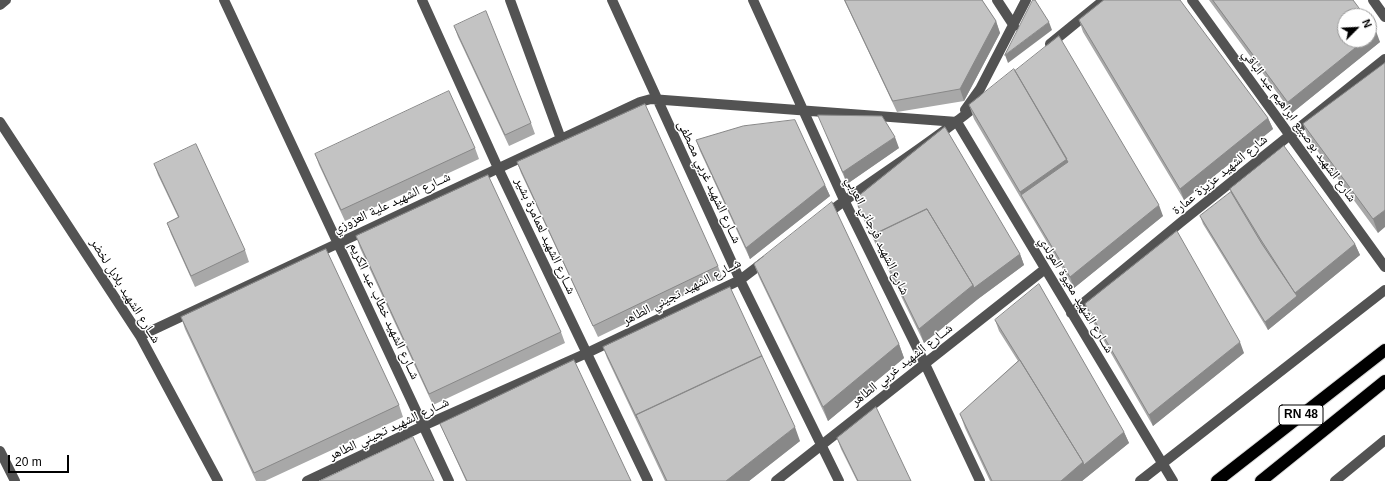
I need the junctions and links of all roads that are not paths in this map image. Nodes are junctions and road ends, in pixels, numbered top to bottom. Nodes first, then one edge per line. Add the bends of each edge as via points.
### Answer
1 (6, 0) edge
2 (224, 0) edge
3 (422, 0) edge
4 (510, 0) edge
5 (612, 0) edge
6 (753, 0) edge
7 (997, 0) edge
8 (1026, 0) edge
9 (1104, 0) edge
10 (1192, 0) edge
11 (1373, 0) edge
12 (0, 5) edge
13 (1385, 17) edge
14 (1014, 26) junction
15 (1042, 50) edge
16 (1385, 59) edge
17 (988, 96) edge
18 (657, 100) junction
19 (804, 111) junction
20 (0, 122) edge
21 (958, 122) junction
22 (1290, 136) junction
23 (561, 139) junction
24 (498, 168) junction
25 (844, 200) junction
26 (814, 224) edge
27 (337, 243) junction
28 (771, 256) edge
29 (1385, 267) edge
30 (1045, 269) junction
31 (740, 280) junction
32 (1385, 290) edge
33 (1071, 313) junction
34 (140, 336) junction
35 (1385, 350) edge
36 (586, 353) junction
37 (925, 364) junction
38 (1385, 381) edge
39 (423, 426) junction
40 (1385, 440) edge
41 (822, 445) junction
42 (0, 451) edge
43 (1162, 463) junction
44 (15, 481) edge
45 (218, 481) edge
46 (307, 481) edge
47 (449, 481) edge
48 (648, 481) edge
49 (776, 481) edge
50 (839, 481) edge
51 (980, 481) edge
52 (1140, 481) edge
53 (1173, 481) edge
54 (1216, 481) edge
55 (1261, 481) edge
56 (1335, 481) edge

1 - 12 street
2 - 27 street, شــارع الشهيد خطاب عبد الكريم
3 - 24 street, شــارع الشهيد لعمامرة بشير
4 - 23 street
5 - 18 street, شــارع الشهيد غربي مصطفى
6 - 19 street, شارع الشهيد فرجاني العربي
7 - 14 street
8 - 14 street
9 - 15 street
10 - 22 street, شارع الشهيد بوصبيع ابراهيم عبد الباقي
11 - 13 street
14 - 21 street via 980,89
16 - 22 street, شارع الشهيد عزيزة عمارة
17 - 21 street
18 - 19 street, شــارع الشهيد علية العزوزي
18 - 23 street, شــارع الشهيد علية العزوزي via 640,102
18 - 31 street, شــارع الشهيد غربي مصطفى
19 - 21 street, شــارع الشهيد علية العزوزي
19 - 25 street, شارع الشهيد فرجاني العربي
20 - 34 street, شــارع الشهيد بلابل لخضر
21 - 25 street
21 - 30 street, شــارع الشهيد معيوة المولدي
22 - 29 street, شارع الشهيد بوصبيع ابراهيم عبد الباقي
22 - 33 street, شارع الشهيد عزيزة عمارة
23 - 24 street, شــارع الشهيد علية العزوزي
24 - 27 street, شــارع الشهيد علية العزوزي
24 - 36 street, شــارع الشهيد لعمامرة بشير
25 - 26 street
25 - 37 street, شارع الشهيد فرجاني العربي
27 - 34 street, شــارع الشهيد علية العزوزي
27 - 39 street, شــارع الشهيد خطاب عبد الكريم
28 - 31 street, شــارع الشهيد تجيني الطاهر
30 - 33 street, شــارع الشهيد معيوة المولدي
30 - 37 street, شــارع الشهيد غربي الطاهر
31 - 36 street, شــارع الشهيد تجيني الطاهر
31 - 41 street, شــارع الشهيد غربي مصطفى
32 - 43 street
33 - 43 street, شــارع الشهيد معيوة المولدي
34 - 45 street, شــارع الشهيد بلابل لخضر
35 - 54 highway, RN 48
36 - 39 street, شــارع الشهيد تجيني الطاهر
36 - 48 street, شــارع الشهيد لعمامرة بشير
37 - 41 street, شــارع الشهيد غربي الطاهر
37 - 51 street, شارع الشهيد فرجاني العربي
38 - 55 highway, RN 48
39 - 46 street, شــارع الشهيد تجيني الطاهر
39 - 47 street, شــارع الشهيد خطاب عبد الكريم
40 - 56 street
41 - 49 street, شــارع الشهيد غربي الطاهر
41 - 50 street, شــارع الشهيد غربي مصطفى
42 - 44 street
43 - 52 street
43 - 53 street, شــارع الشهيد معيوة المولدي

